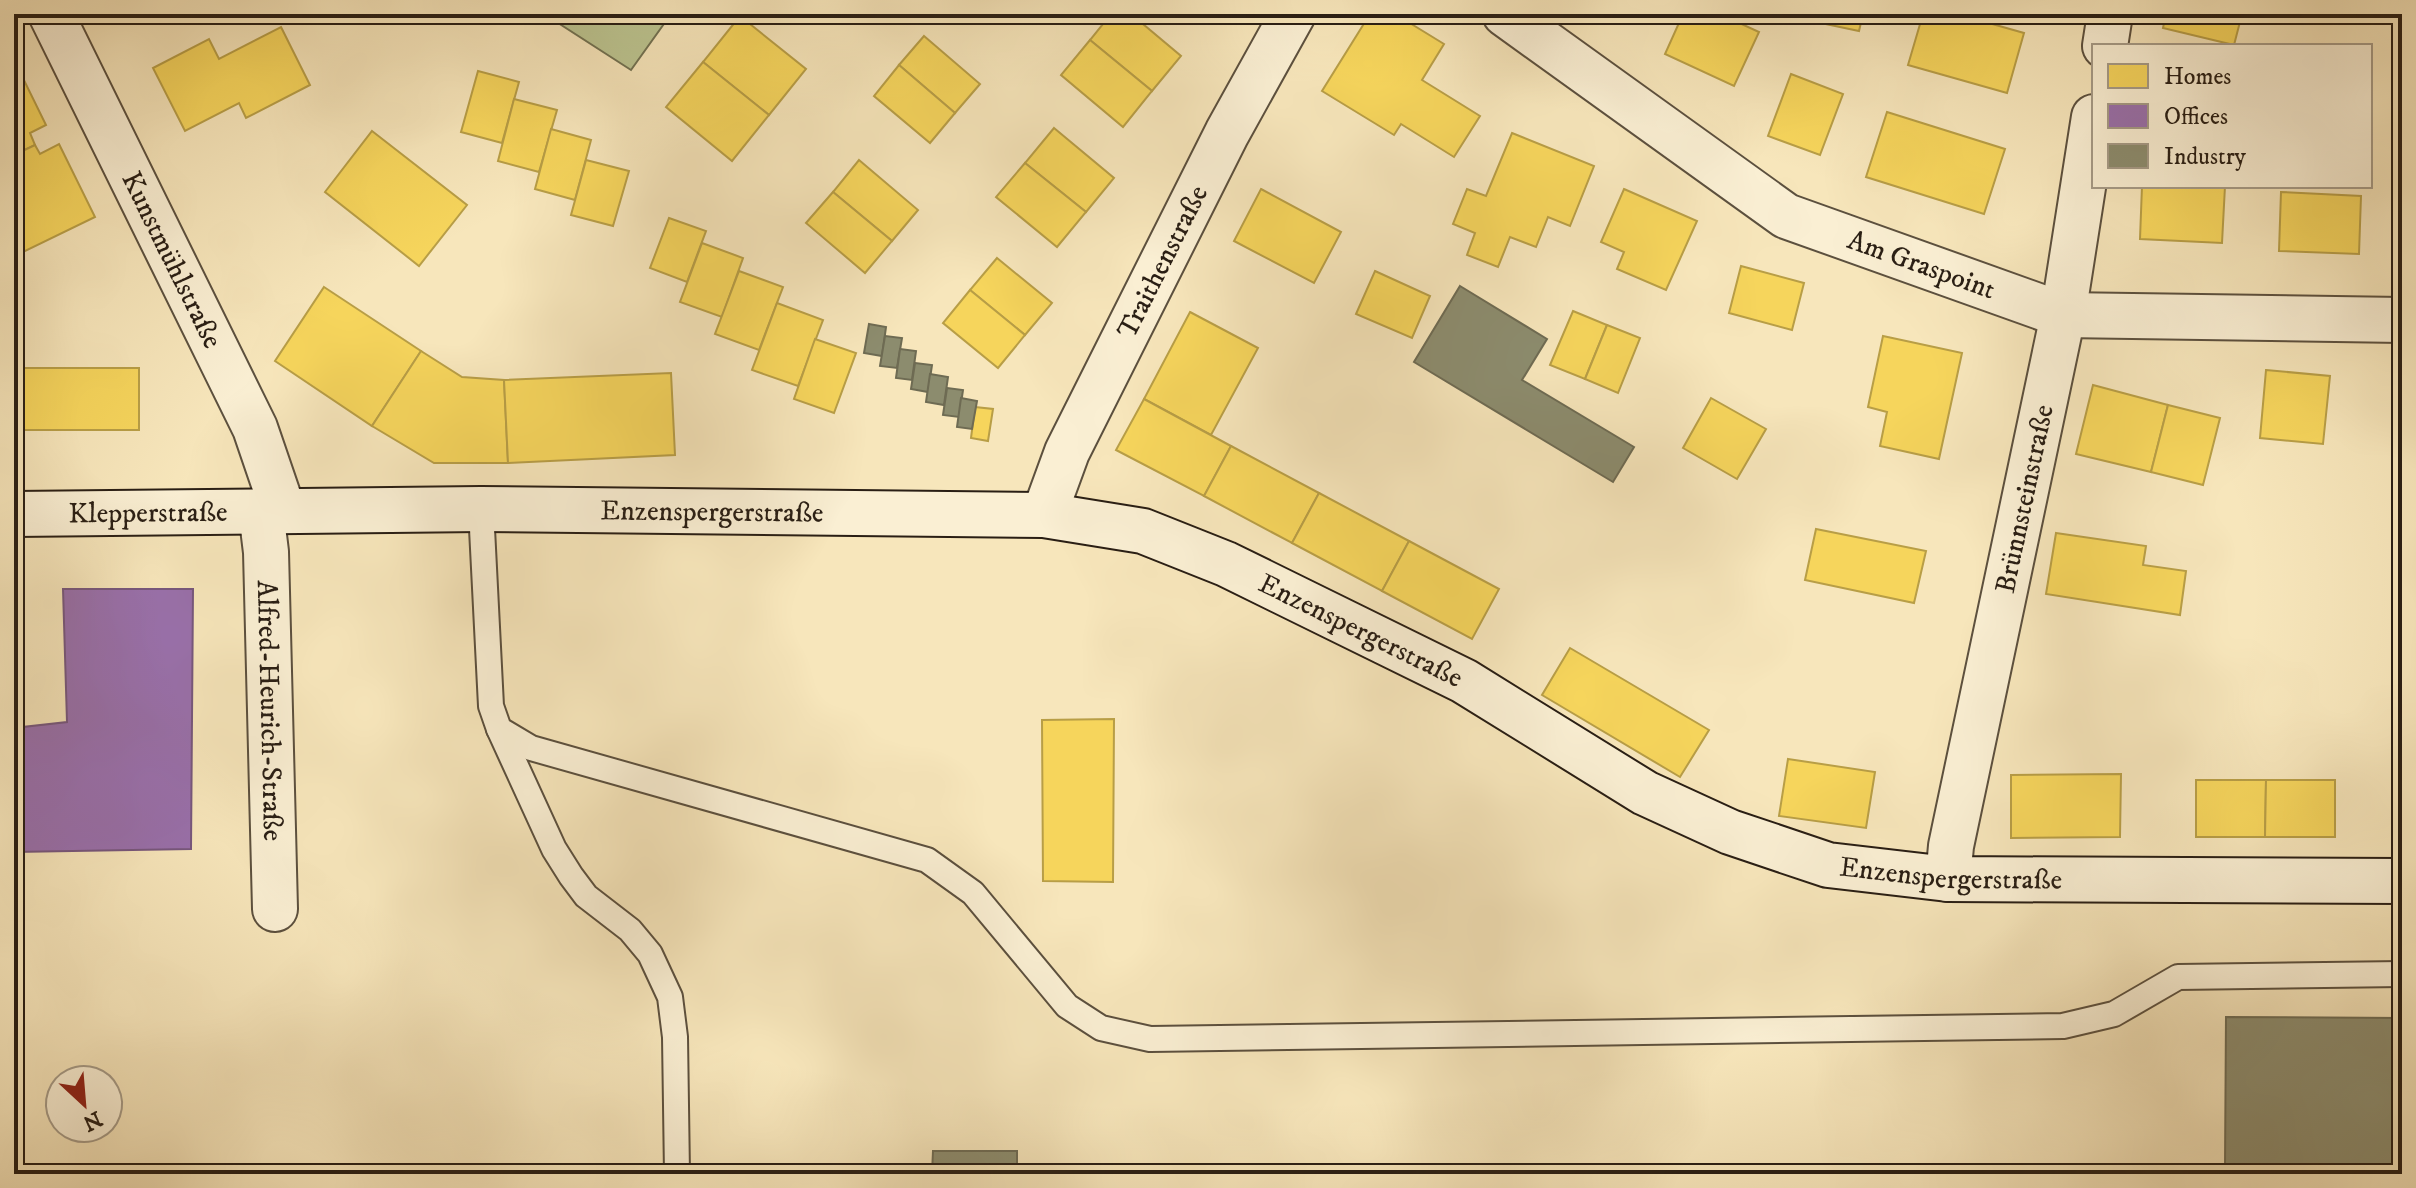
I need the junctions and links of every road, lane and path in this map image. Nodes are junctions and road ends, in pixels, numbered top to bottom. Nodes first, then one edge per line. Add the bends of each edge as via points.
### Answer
1 (51, 14) edge
2 (1293, 14) edge
3 (1505, 14) edge
4 (2110, 14) edge
5 (2105, 44) edge
6 (2092, 130) edge
7 (2063, 315) junction
8 (2402, 320) edge
9 (481, 509) junction
10 (272, 510) junction
11 (14, 514) edge
12 (1044, 515) junction
13 (499, 729) junction
14 (1948, 879) junction
15 (2402, 881) edge
16 (275, 909) dead end
17 (2402, 974) edge
18 (677, 1174) edge

1 - 10 street, Kunstmühlstraße via 255,428
2 - 12 street, Traithenstraße via 1227,133 1074,438
3 - 7 street, Am Graspoint via 1786,216
4 - 5 street
6 - 7 street, Brünnsteinstraße
7 - 8 street, Am Graspoint
7 - 14 street, Brünnsteinstraße
9 - 10 street, Enzenspergerstraße
9 - 12 street, Enzenspergerstraße
9 - 13 lane via 491,706
10 - 11 street, Klepperstraße
10 - 16 street, Alfred-Heurich-Straße via 266,552
12 - 14 street, Enzenspergerstraße via 1143,531 1226,564 1464,681 1645,793 1730,832 1828,865
13 - 17 lane via 531,748 927,860 973,893 1067,1006 1101,1028 1150,1039 2063,1026 2114,1014 2178,977
13 - 18 lane via 571,876 650,954 670,997
14 - 15 street, Enzenspergerstraße

